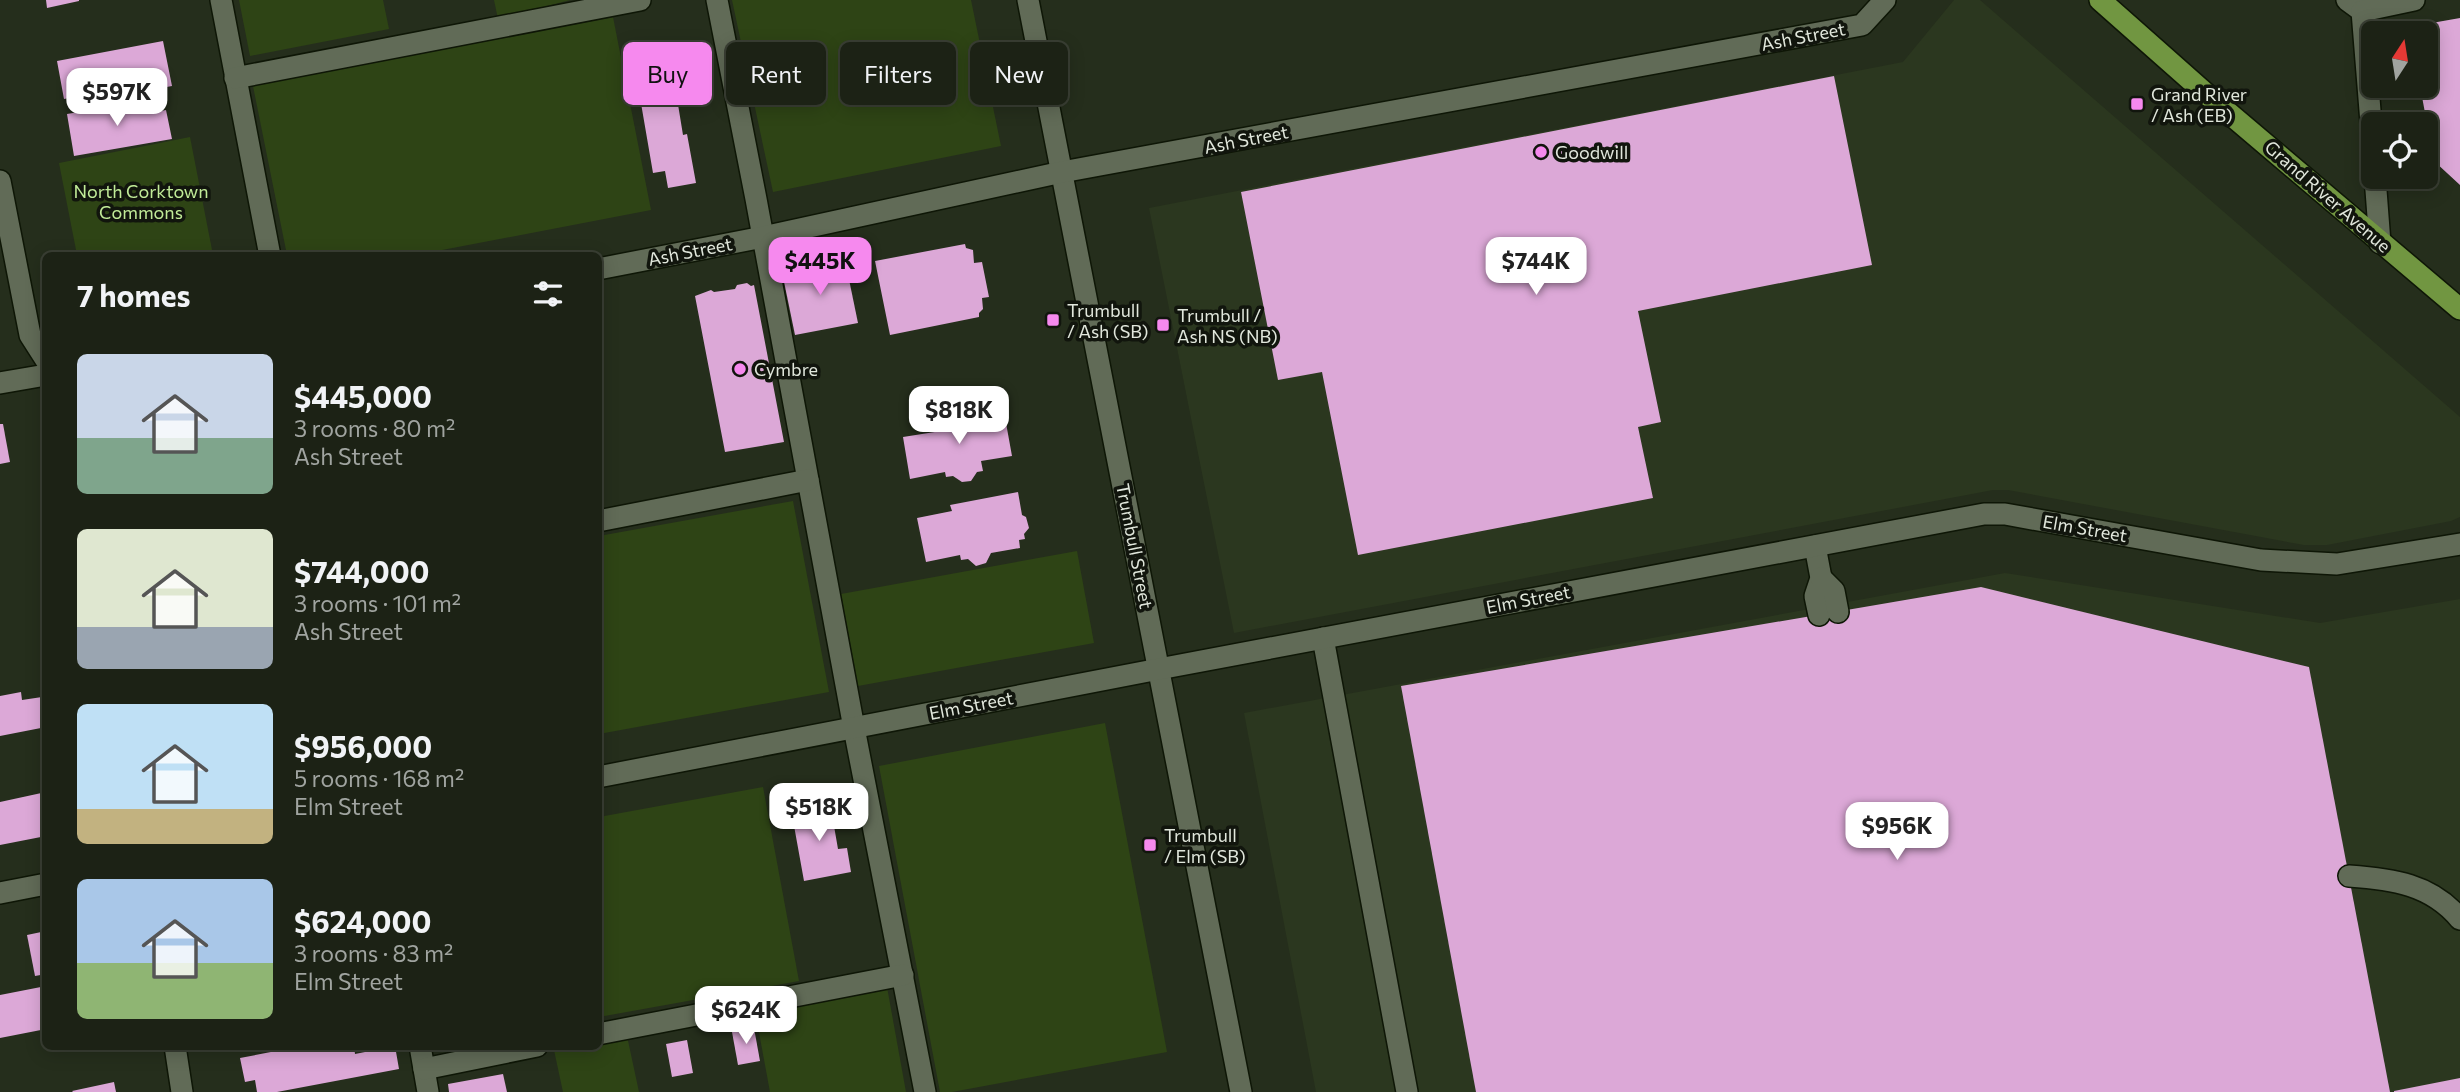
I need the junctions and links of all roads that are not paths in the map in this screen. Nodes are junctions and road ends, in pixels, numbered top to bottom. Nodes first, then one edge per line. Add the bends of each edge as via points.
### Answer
1 (220, 0) edge
2 (640, 0) edge
3 (716, 0) edge
4 (1028, 0) edge
5 (1885, 0) edge
6 (2100, 0) edge
7 (2414, 0) edge
8 (2354, 5) edge
9 (235, 78) junction
10 (2368, 112) edge
11 (1062, 173) junction
12 (0, 181) edge
13 (2376, 189) edge
14 (763, 237) junction
15 (2381, 243) junction
16 (269, 252) edge
17 (602, 268) edge
18 (2460, 309) edge
19 (42, 354) edge
20 (42, 376) edge
21 (0, 383) edge
22 (808, 480) junction
23 (602, 520) edge
24 (2460, 544) edge
25 (1815, 546) junction
26 (1829, 613) dead end
27 (1323, 638) junction
28 (1158, 669) junction
29 (854, 728) junction
30 (602, 776) edge
31 (2349, 876) dead end
32 (42, 885) edge
33 (0, 893) edge
34 (2460, 919) edge
35 (903, 975) junction
36 (602, 1033) edge
37 (175, 1050) edge
38 (421, 1050) edge
39 (517, 1050) edge
40 (424, 1069) junction
41 (183, 1092) edge
42 (428, 1092) edge
43 (925, 1092) edge
44 (1241, 1092) edge
45 (1407, 1092) edge

1 - 9 street
2 - 9 street
3 - 14 street
4 - 11 street, Trumbull Street
5 - 11 street, Ash Street via 1862,25
6 - 15 main road, Grand River Avenue
7 - 8 street
8 - 10 street
9 - 16 street
11 - 14 street, Ash Street
11 - 28 street, Trumbull Street
12 - 19 street via 30,335
13 - 15 street
14 - 17 street, Ash Street
14 - 22 street
15 - 18 main road, Grand River Avenue
20 - 21 street
22 - 23 street
22 - 29 street
24 - 25 street, Elm Street via 2337,564 2261,559 1984,514
25 - 26 street via 1821,578 1815,596
25 - 27 street, Elm Street
27 - 28 street, Elm Street
27 - 45 street
28 - 29 street, Elm Street
28 - 44 street, Trumbull Street
29 - 30 street, Elm Street
29 - 35 street
31 - 34 street via 2391,879 2418,887
32 - 33 street
35 - 36 street
35 - 43 street
37 - 41 street
38 - 40 street
39 - 40 street
40 - 42 street

